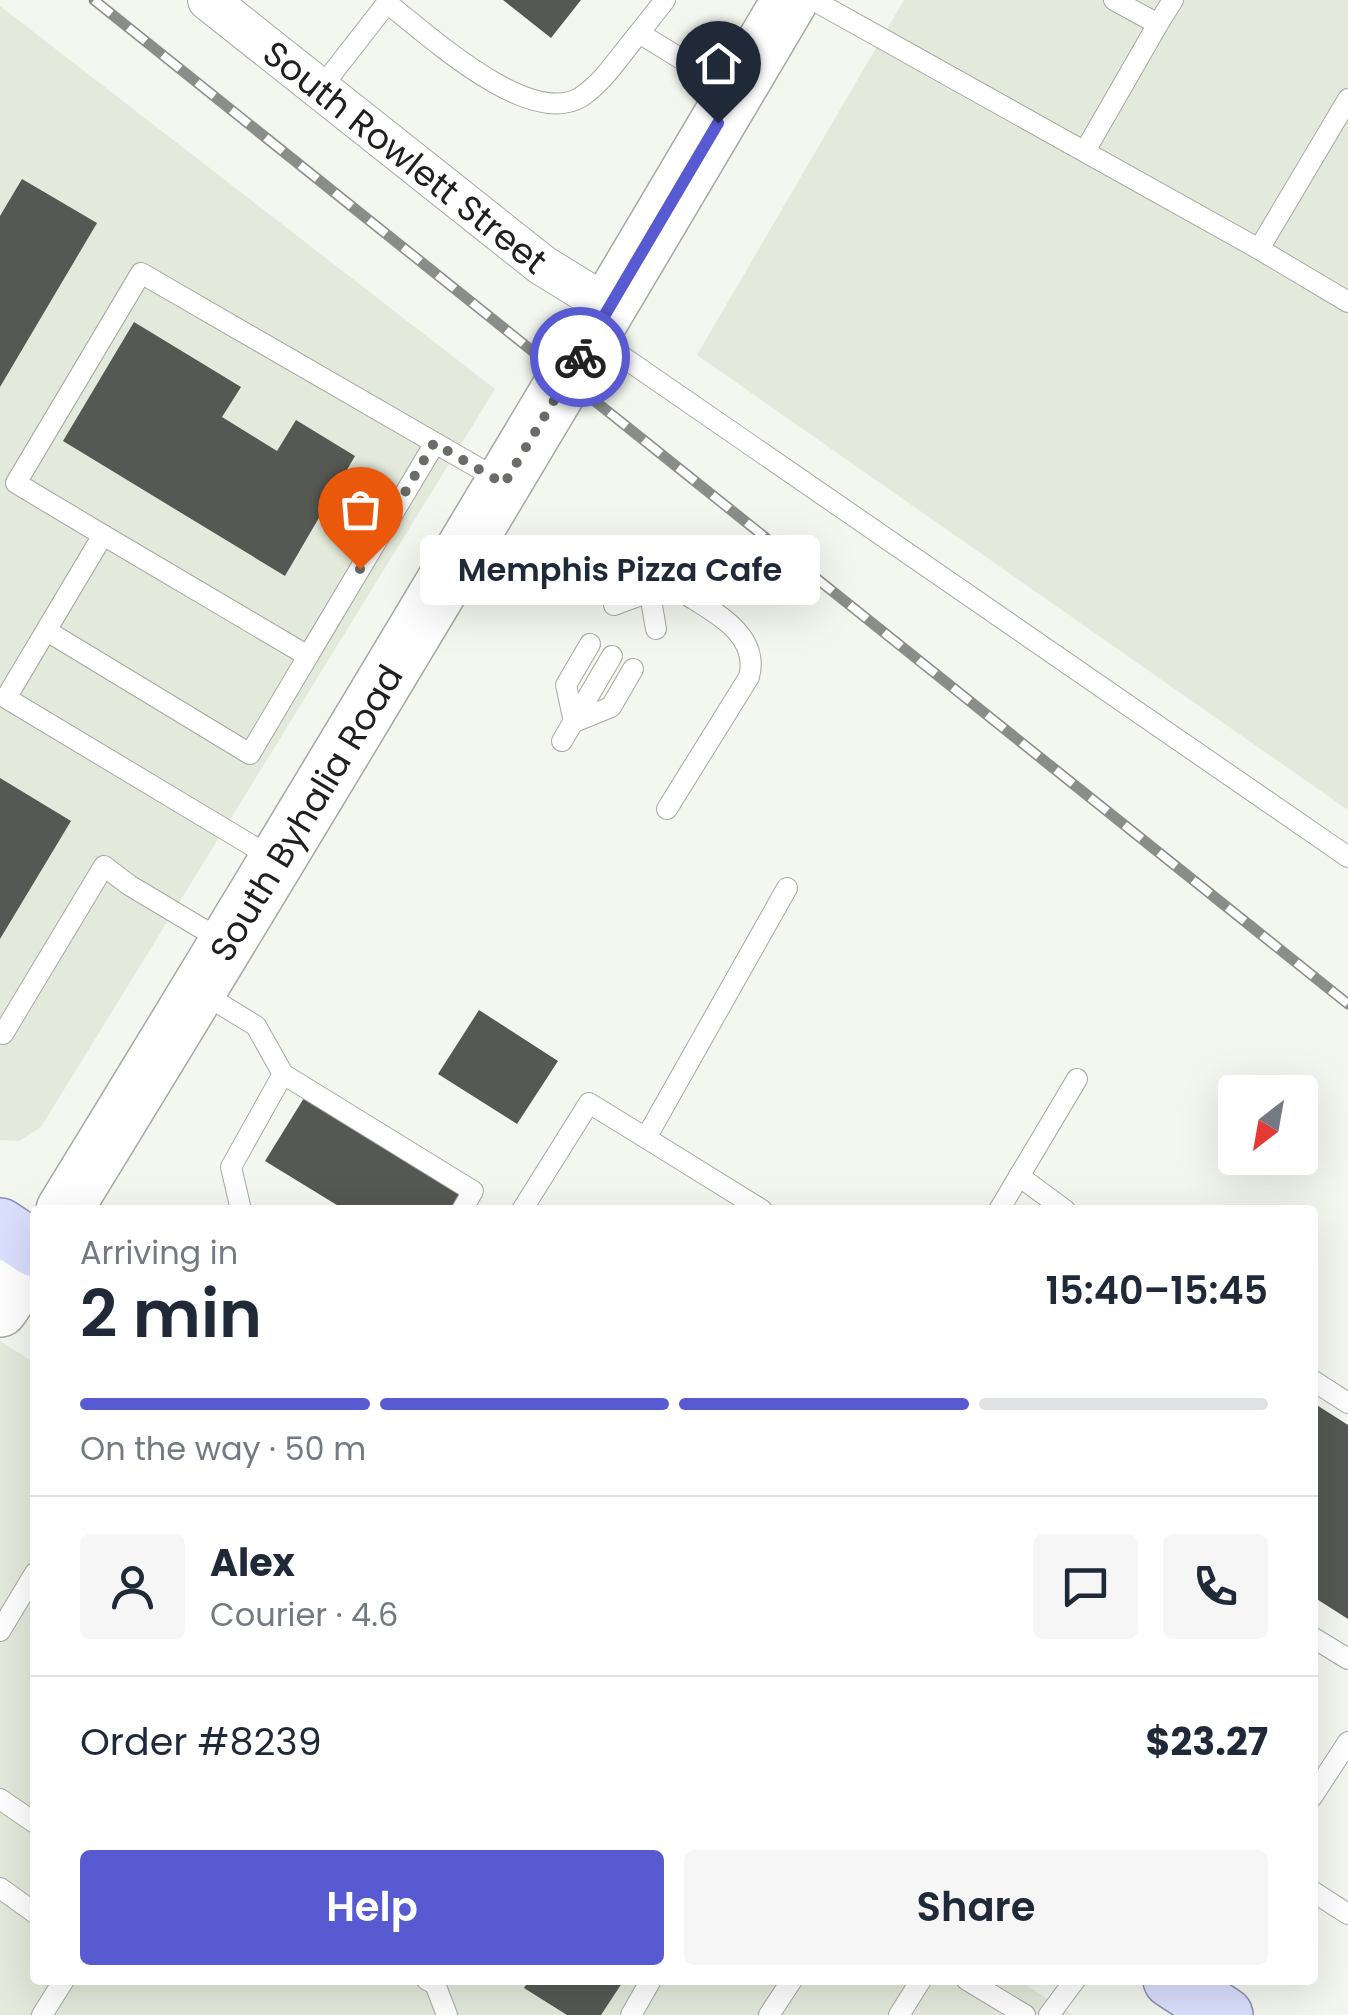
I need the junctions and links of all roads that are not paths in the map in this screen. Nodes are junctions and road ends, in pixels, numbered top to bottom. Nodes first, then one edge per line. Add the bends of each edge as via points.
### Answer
1 (208, 0) edge
2 (666, 0) edge
3 (790, 0) edge
4 (812, 0) edge
5 (1114, 0) edge
6 (1173, 0) edge
7 (385, 2) edge
8 (1158, 24) junction
9 (638, 34) junction
10 (320, 89) junction
11 (736, 92) junction
12 (1348, 99) edge
13 (1085, 152) junction
14 (1259, 248) junction
15 (1348, 302) edge
16 (602, 321) junction
17 (434, 443) junction
18 (504, 484) junction
19 (103, 535) junction
20 (650, 594) junction
21 (614, 604) dead end
22 (634, 618) dead end
23 (656, 630) dead end
24 (47, 631) junction
25 (590, 644) dead end
26 (308, 656) junction
27 (612, 656) dead end
28 (633, 669) dead end
29 (3, 703) edge
30 (568, 732) junction
31 (666, 809) dead end
32 (1348, 857) edge
33 (278, 861) junction
34 (787, 888) dead end
35 (227, 944) junction
36 (198, 991) junction
37 (0, 1032) edge
38 (283, 1074) junction
39 (1078, 1079) dead end
40 (646, 1138) junction
41 (1019, 1176) junction
42 (67, 1205) edge
43 (241, 1205) edge
44 (465, 1205) edge
45 (525, 1205) edge
46 (754, 1205) edge
47 (1002, 1205) edge
48 (1057, 1205) edge
49 (0, 1226) edge
50 (30, 1246) edge
51 (30, 1265) edge
52 (0, 1310) edge
53 (1318, 1384) edge
54 (1348, 1403) edge
55 (30, 1582) edge
56 (0, 1631) edge
57 (1318, 1641) edge
58 (1348, 1660) edge
59 (1348, 1742) edge
60 (1318, 1788) edge
61 (0, 1799) edge
62 (30, 1820) edge
63 (0, 1888) edge
64 (1318, 1895) edge
65 (30, 1909) edge
66 (1348, 1914) edge
67 (61, 1985) edge
68 (434, 1985) edge
69 (648, 1985) edge
70 (789, 1985) edge
71 (918, 1985) edge
72 (975, 1985) edge
73 (1071, 1985) edge
74 (1175, 1986) edge
75 (42, 2015) edge
76 (447, 2015) edge
77 (631, 2015) edge
78 (770, 2015) edge
79 (899, 2015) edge
80 (1026, 2015) edge
81 (1049, 2015) edge
82 (1225, 2015) edge

1 - 10 street, South Rowlett Street
2 - 9 lane
3 - 11 main road, South Byhalia Road
4 - 13 lane
5 - 8 lane
6 - 8 lane
7 - 9 lane via 482,76 556,104 580,98
7 - 10 lane
8 - 13 lane
9 - 11 lane
10 - 16 street, South Rowlett Street via 542,265
11 - 16 main road, South Byhalia Road
12 - 14 lane
13 - 14 lane
14 - 15 lane
16 - 18 main road, South Byhalia Road
16 - 32 lane
17 - 18 lane
17 - 19 lane via 141,273 16,483
17 - 26 lane
18 - 33 main road, South Byhalia Road
19 - 24 lane
19 - 26 lane
20 - 21 lane
20 - 22 lane
20 - 23 lane
20 - 31 lane via 665,587 682,592 723,617 742,637 752,664
24 - 26 lane via 250,754
24 - 29 lane
25 - 30 lane via 566,685
27 - 30 lane
28 - 30 lane via 611,707
29 - 33 lane
33 - 35 main road, South Byhalia Road
34 - 40 lane
35 - 36 main road, South Byhalia Road
35 - 37 lane via 104,866
36 - 38 lane via 256,1026
36 - 42 main road, South Byhalia Road
38 - 43 lane via 231,1167
38 - 44 lane via 474,1191
39 - 41 lane
40 - 45 lane via 589,1104
40 - 46 lane
41 - 47 lane
41 - 48 lane
49 - 50 main road
51 - 52 main road
53 - 54 lane
55 - 56 lane
57 - 58 lane
59 - 60 lane
61 - 62 lane
63 - 65 lane
64 - 66 lane
67 - 75 lane
68 - 76 lane
69 - 77 lane
70 - 78 lane
71 - 79 lane
72 - 80 lane
73 - 81 lane
74 - 82 main road

